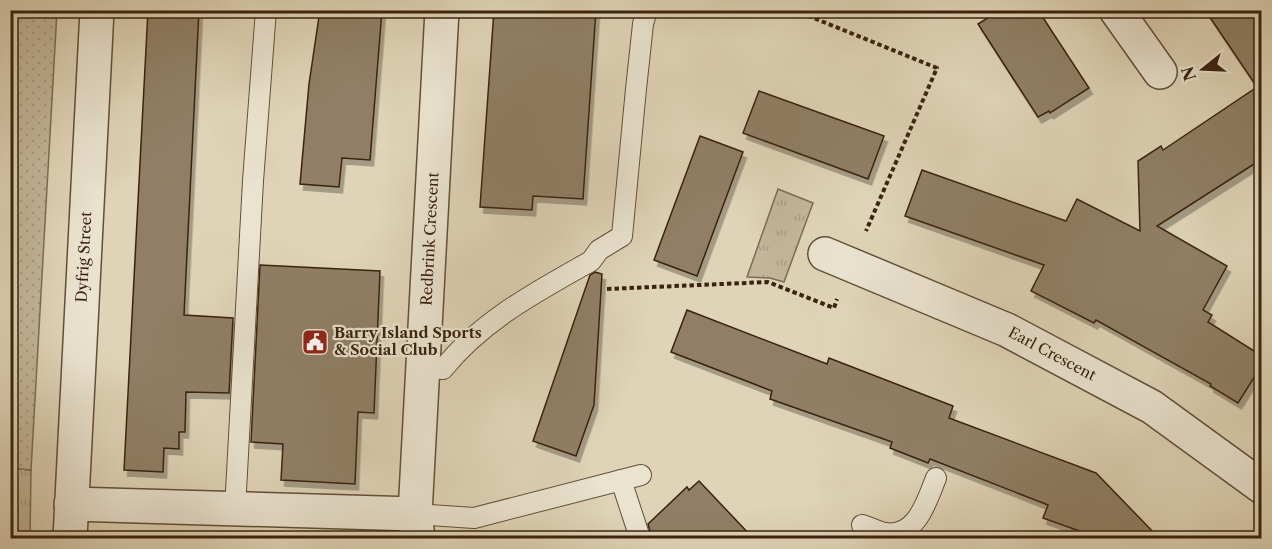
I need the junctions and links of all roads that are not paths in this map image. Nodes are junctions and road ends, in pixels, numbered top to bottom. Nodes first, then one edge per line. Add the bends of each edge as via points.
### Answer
1 (97, 10) edge
2 (266, 10) edge
3 (442, 10) edge
4 (647, 10) edge
5 (1116, 10) edge
6 (1160, 72) dead end
7 (838, 260) road end
8 (423, 368) junction
9 (641, 475) dead end
10 (936, 478) dead end
11 (621, 480) junction
12 (1262, 486) edge
13 (71, 504) junction
14 (235, 509) junction
15 (862, 525) dead end
16 (417, 526) edge
17 (70, 538) edge
18 (640, 538) edge

1 - 13 street, Dyfrig Street
2 - 14 lane
3 - 8 street, Redbrink Crescent
4 - 8 lane via 622,236 599,250 591,261 478,332 443,369
5 - 6 street
7 - 12 street, Earl Crescent via 1007,330 1152,407
8 - 16 street, Redbrink Crescent
9 - 11 lane
10 - 15 lane via 918,519 908,528 895,534
11 - 16 lane via 474,518
11 - 18 lane
13 - 14 street
13 - 17 street, Dyfrig Street
14 - 16 street

